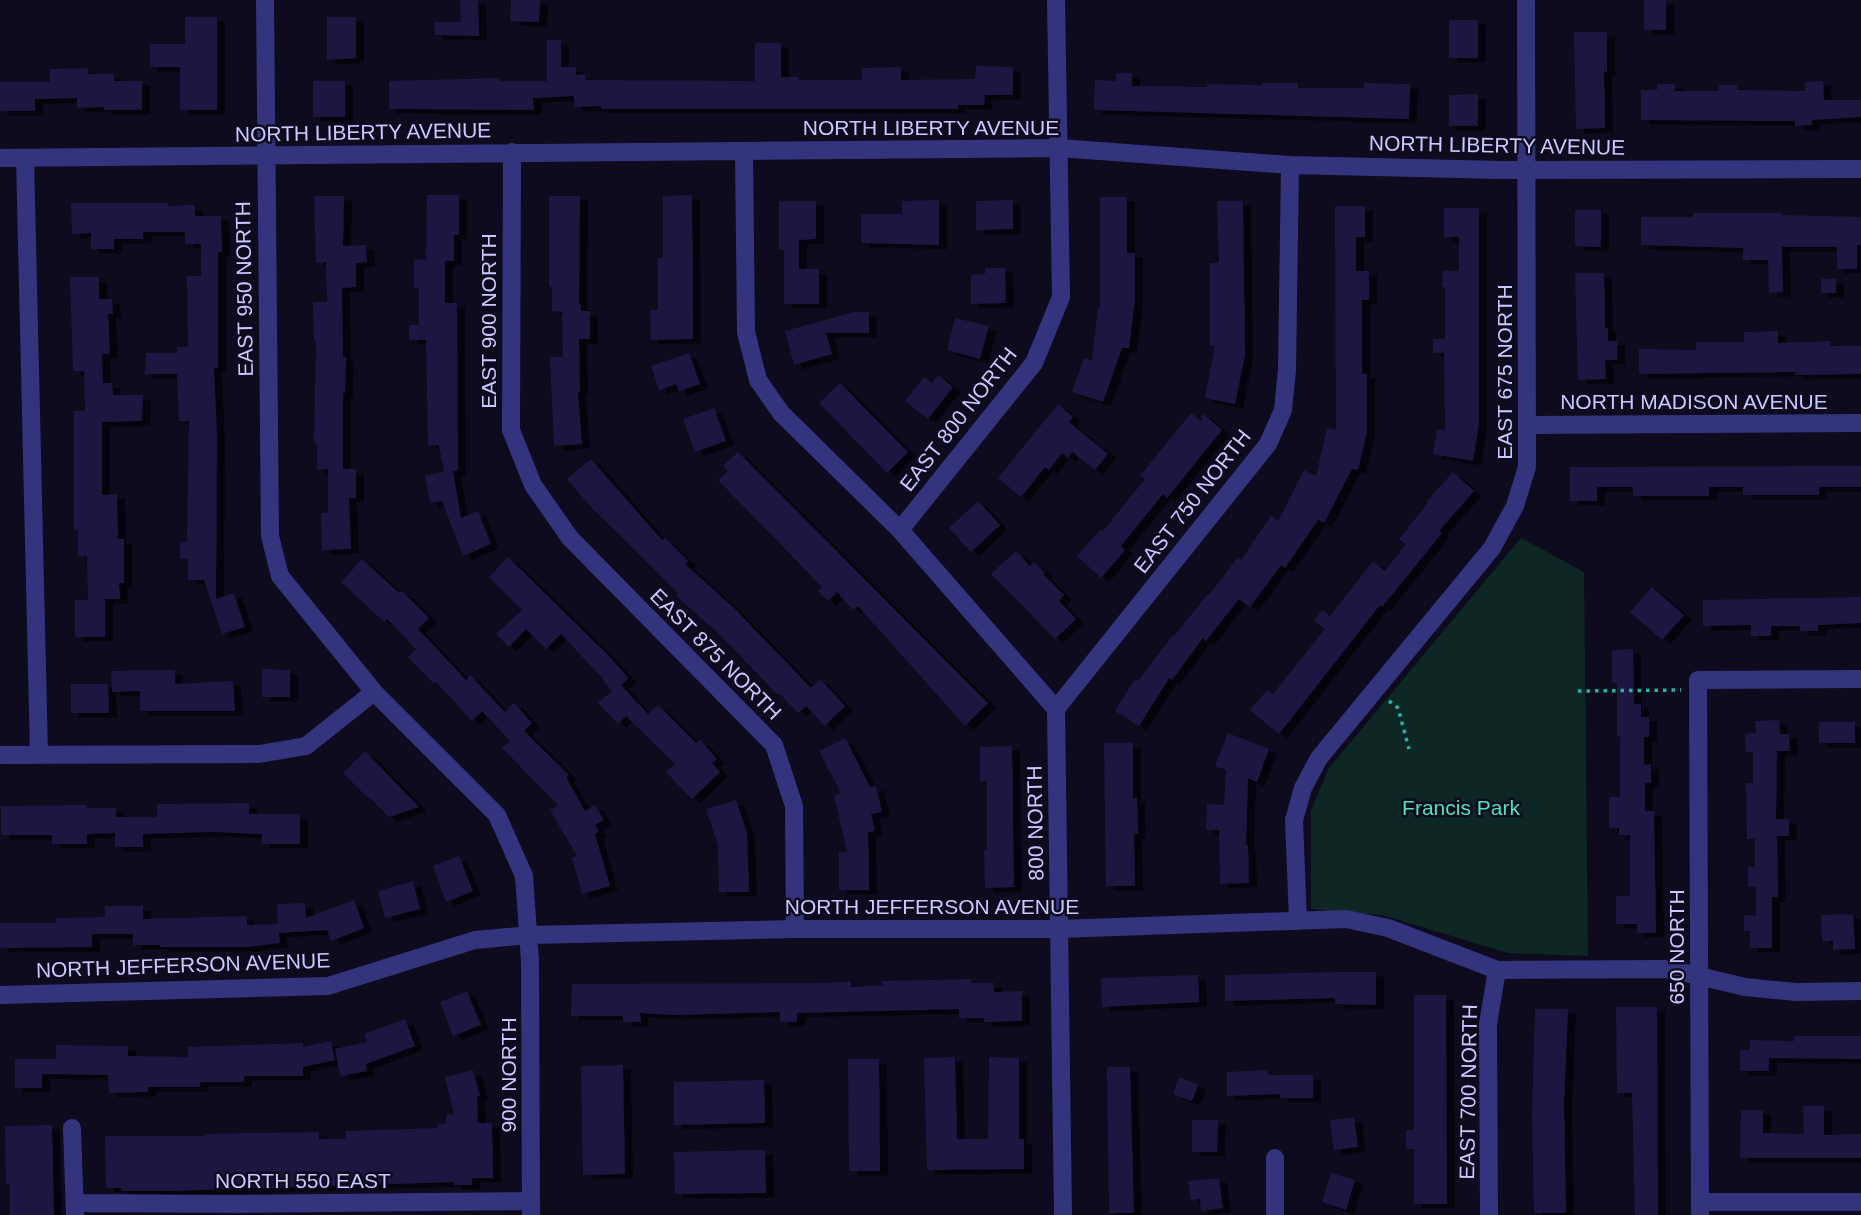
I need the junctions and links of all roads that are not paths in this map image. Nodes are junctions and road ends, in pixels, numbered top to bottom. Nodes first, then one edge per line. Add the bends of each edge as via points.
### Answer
1 (265, 0) edge
2 (1056, 0) edge
3 (1526, 0) edge
4 (1059, 148) junction
5 (512, 152) junction
6 (744, 152) junction
7 (265, 156) junction
8 (0, 158) edge
9 (25, 158) junction
10 (1290, 164) junction
11 (1527, 169) junction
12 (1861, 169) edge
13 (1861, 423) edge
14 (1527, 425) junction
15 (533, 485) joint
16 (900, 530) junction
17 (280, 576) joint
18 (1861, 680) edge
19 (374, 692) junction
20 (1056, 709) junction
21 (39, 754) junction
22 (0, 755) edge
23 (1298, 921) junction
24 (795, 929) junction
25 (1059, 929) junction
26 (530, 935) junction
27 (1497, 970) junction
28 (1699, 976) junction
29 (1861, 991) edge
30 (0, 995) edge
31 (72, 1128) dead end
32 (1275, 1158) dead end
33 (1861, 1202) edge
34 (531, 1208) edge
35 (1700, 1208) edge
36 (75, 1209) edge
37 (241, 1209) edge
38 (1063, 1215) edge
39 (1275, 1215) edge
40 (1489, 1215) edge

1 - 7 street, EAST 950 NORTH
2 - 4 street, EAST 800 NORTH
3 - 11 street, EAST 675 NORTH
4 - 6 street, NORTH LIBERTY AVENUE
4 - 10 street, NORTH LIBERTY AVENUE
4 - 16 street, EAST 800 NORTH via 1062,298 1034,363
5 - 6 street, NORTH LIBERTY AVENUE
5 - 7 street, NORTH LIBERTY AVENUE
5 - 15 street, EAST 900 NORTH via 511,430
6 - 16 street via 746,332 758,380 781,414
7 - 9 street, NORTH LIBERTY AVENUE
7 - 17 street, EAST 950 NORTH via 270,536
8 - 9 street, NORTH LIBERTY AVENUE
9 - 21 street
10 - 11 street, NORTH LIBERTY AVENUE
10 - 20 street, EAST 750 NORTH via 1283,410 1268,444
11 - 12 street, NORTH LIBERTY AVENUE
11 - 14 street, EAST 675 NORTH
13 - 14 street, NORTH MADISON AVENUE
14 - 23 street, EAST 675 NORTH via 1527,467 1515,506 1492,548 1319,758 1303,788 1294,820
15 - 24 street, EAST 875 NORTH via 570,538 774,745 794,806
16 - 20 street
17 - 19 street, 900 NORTH
18 - 28 street, 650 NORTH via 1698,685
19 - 21 street via 306,746 259,754
19 - 26 street, 900 NORTH via 497,815 524,876
20 - 25 street, 800 NORTH
21 - 22 street
23 - 25 street, NORTH JEFFERSON AVENUE
23 - 27 street, NORTH JEFFERSON AVENUE via 1346,919 1388,928
24 - 25 street, NORTH JEFFERSON AVENUE
24 - 26 street, NORTH JEFFERSON AVENUE
25 - 38 street, 800 NORTH
26 - 30 street, NORTH JEFFERSON AVENUE via 475,940 328,986
26 - 34 street, 900 NORTH
27 - 28 street, NORTH JEFFERSON AVENUE via 1669,969
27 - 40 street, EAST 700 NORTH via 1488,1024
28 - 29 street, NORTH JEFFERSON AVENUE via 1796,992
28 - 35 street, 650 NORTH
31 - 36 street
32 - 39 street
33 - 35 street
34 - 37 street, NORTH 550 EAST
36 - 37 street, NORTH 550 EAST

